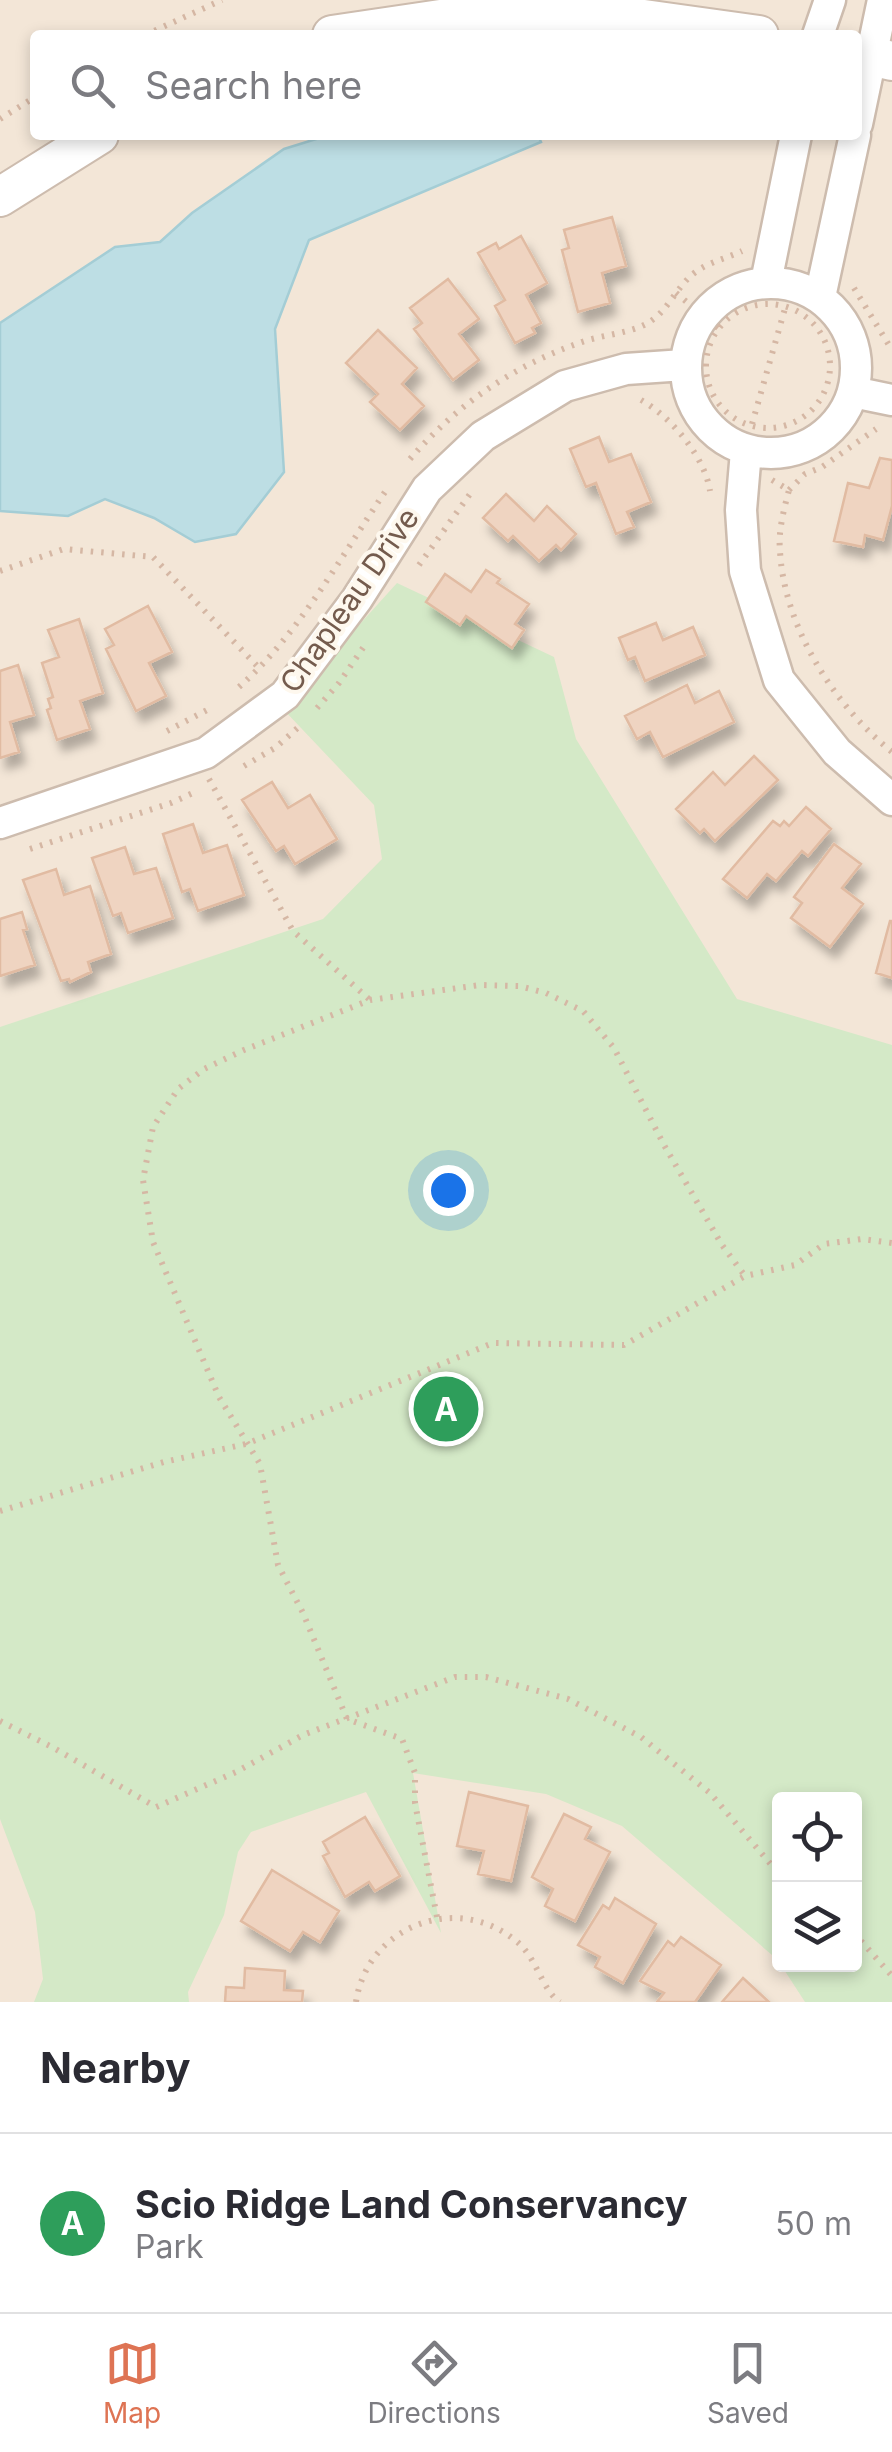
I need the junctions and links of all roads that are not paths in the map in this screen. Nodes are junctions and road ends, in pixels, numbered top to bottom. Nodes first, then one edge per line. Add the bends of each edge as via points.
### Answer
1 (830, 0) edge
2 (884, 0) edge
3 (366, 30) edge
4 (723, 30) edge
5 (820, 30) edge
6 (873, 57) edge
7 (862, 103) edge
8 (91, 140) edge
9 (795, 140) edge
10 (853, 140) edge
11 (0, 197) edge
12 (766, 282) junction
13 (820, 298) junction
14 (684, 365) junction
15 (875, 396) edge
16 (747, 451) junction
17 (892, 800) edge
18 (0, 823) edge

1 - 5 street
2 - 6 street
3 - 4 street via 468,15 593,12
6 - 7 street
8 - 11 street
9 - 12 street
10 - 13 street
12 - 13 street via 794,285
12 - 14 street via 726,294 711,322 696,324
13 - 15 street via 844,323
14 - 16 street via 700,418
14 - 18 street, Chapleau Drive via 626,370 565,386 484,436 428,489 285,695 206,754
15 - 16 street via 799,450
16 - 17 street via 741,510 745,571 779,680 838,752

